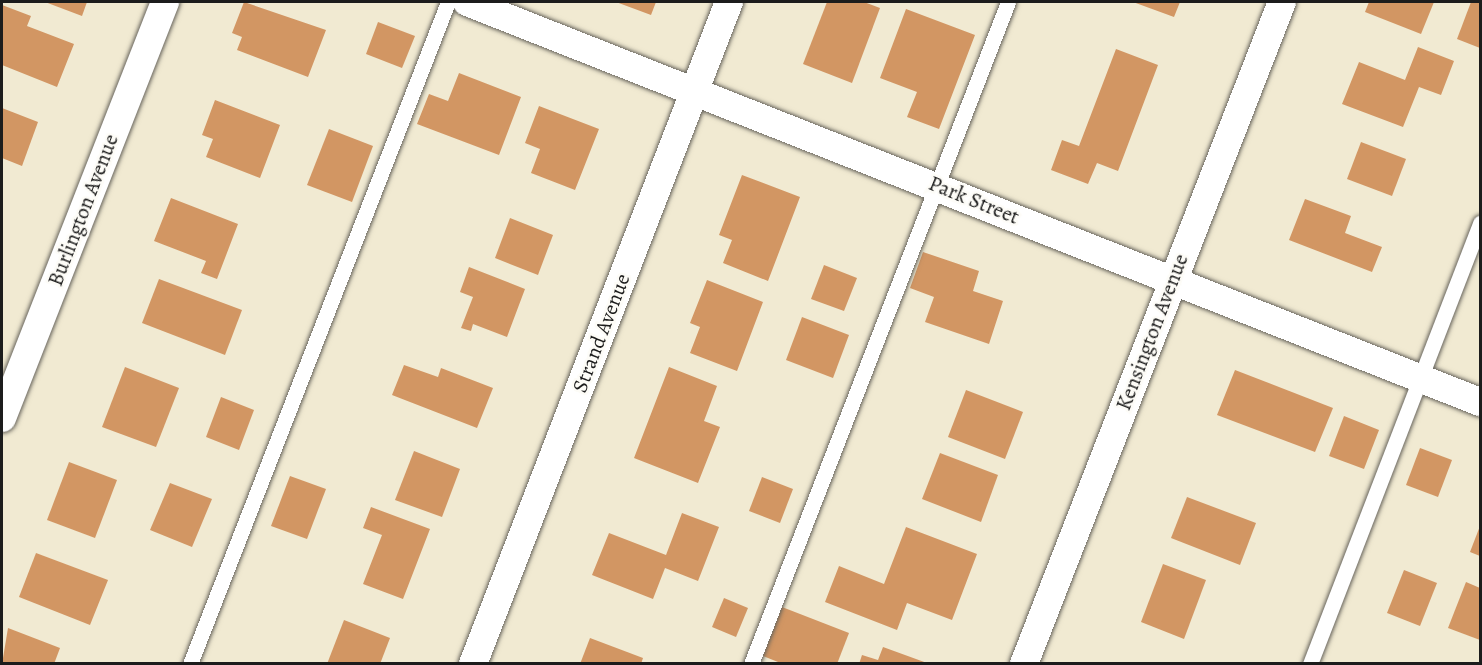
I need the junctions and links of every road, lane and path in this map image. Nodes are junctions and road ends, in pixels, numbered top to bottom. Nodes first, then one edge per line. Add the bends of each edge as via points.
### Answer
1 (165, 2) edge
2 (448, 2) edge
3 (467, 2) edge
4 (729, 2) edge
5 (1008, 2) edge
6 (1282, 2) edge
7 (695, 92) junction
8 (937, 184) junction
9 (1480, 223) edge
10 (1172, 279) junction
11 (1419, 378) junction
12 (1480, 402) edge
13 (2, 418) edge
14 (190, 663) edge
15 (473, 663) edge
16 (751, 663) edge
17 (1024, 663) edge
18 (1310, 663) edge

1 - 13 street, Burlington Avenue
2 - 14 lane
3 - 7 street, Park Street
4 - 7 street, Strand Avenue
5 - 8 lane
6 - 10 street, Kensington Avenue
7 - 8 street, Park Street
7 - 15 street, Strand Avenue
8 - 10 street, Park Street
8 - 16 lane
9 - 11 lane
10 - 11 street, Park Street
10 - 17 street, Kensington Avenue
11 - 12 street, Park Street
11 - 18 lane

